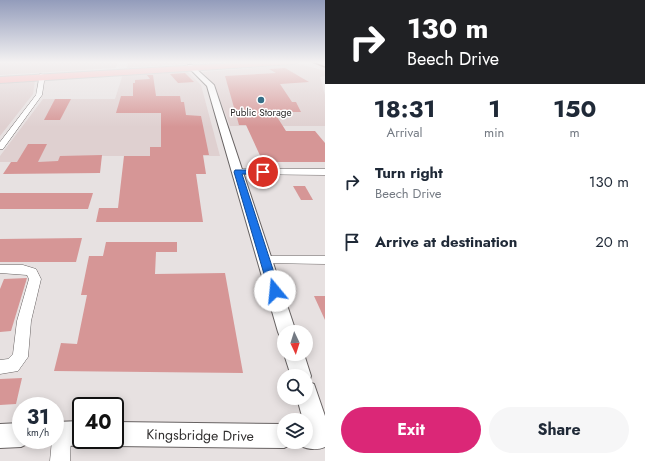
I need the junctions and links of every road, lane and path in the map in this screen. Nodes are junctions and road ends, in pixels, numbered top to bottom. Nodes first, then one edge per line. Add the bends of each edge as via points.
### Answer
1 (41, 84) edge
2 (209, 84) edge
3 (0, 147) edge
4 (237, 172) junction
5 (325, 172) edge
6 (265, 260) junction
7 (325, 260) edge
8 (0, 269) edge
9 (285, 325) edge
10 (0, 367) edge
11 (309, 405) edge
12 (66, 434) edge
13 (124, 434) edge
14 (12, 435) edge
15 (0, 436) edge
16 (277, 436) edge
17 (317, 437) edge
18 (60, 461) edge

1 - 3 street via 39,95
2 - 4 street
4 - 5 street
4 - 6 street
6 - 7 street
6 - 9 street
8 - 10 street via 23,269 32,272 35,279 24,321 20,357 12,366
11 - 17 street
12 - 18 street
13 - 16 street, Kingsbridge Drive
14 - 15 street

